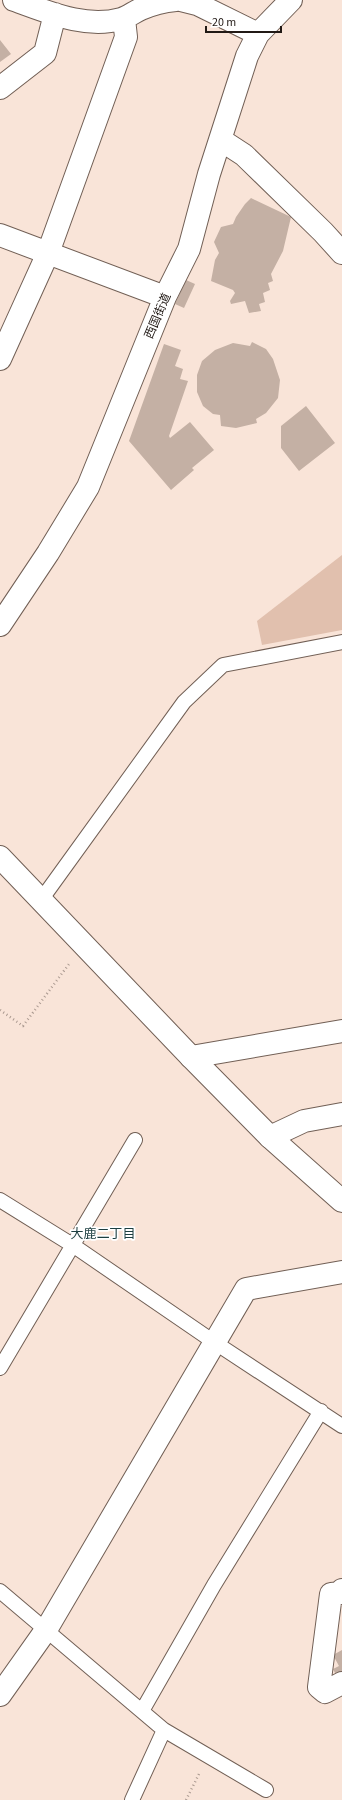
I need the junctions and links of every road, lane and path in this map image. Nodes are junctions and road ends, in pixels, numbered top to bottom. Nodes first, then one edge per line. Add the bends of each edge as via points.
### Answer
1 (14, 0) edge
2 (169, 0) edge
3 (291, 0) edge
4 (63, 11) edge
5 (124, 18) junction
6 (258, 34) junction
7 (0, 88) edge
8 (221, 140) junction
9 (0, 235) edge
10 (342, 253) edge
11 (48, 254) junction
12 (165, 297) junction
13 (0, 359) edge
14 (0, 625) edge
15 (342, 642) edge
16 (0, 857) edge
17 (41, 900) junction
18 (84, 945) junction
19 (0, 1010) edge
20 (342, 1031) edge
21 (191, 1057) junction
22 (342, 1114) edge
23 (270, 1137) junction
24 (135, 1140) dead end
25 (0, 1200) edge
26 (342, 1201) edge
27 (74, 1246) junction
28 (342, 1272) edge
29 (214, 1342) junction
30 (0, 1368) edge
31 (321, 1411) junction
32 (342, 1426) edge
33 (342, 1590) edge
34 (0, 1591) edge
35 (46, 1630) junction
36 (342, 1683) edge
37 (0, 1695) edge
38 (142, 1711) junction
39 (164, 1730) junction
40 (209, 1756) junction
41 (266, 1790) dead end
42 (132, 1800) edge
43 (186, 1800) edge

1 - 4 street
2 - 5 street
2 - 6 street via 197,4
3 - 6 street, 西国街道
4 - 5 street via 96,22
4 - 7 street via 46,53
5 - 11 street via 126,37
6 - 8 street, 西国街道 via 247,56
8 - 10 street via 244,155
8 - 12 street, 西国街道 via 189,249
9 - 11 street
11 - 12 street
11 - 13 street
12 - 14 street, 西国街道 via 88,486 48,553
15 - 17 lane via 223,665 184,702
16 - 17 street
17 - 18 street
18 - 19 path via 23,1026
18 - 21 street
20 - 21 street
21 - 23 street
22 - 23 street via 304,1121
23 - 26 street
24 - 27 lane
25 - 27 lane
27 - 29 lane
27 - 30 lane
28 - 29 street via 246,1288
29 - 31 lane
29 - 35 street
31 - 32 lane
31 - 38 lane via 214,1585
33 - 36 street via 342,1593 331,1594 318,1687 325,1692
34 - 35 lane
35 - 37 street
35 - 38 lane
38 - 39 lane
39 - 40 lane
39 - 42 lane
40 - 41 lane
40 - 43 path

